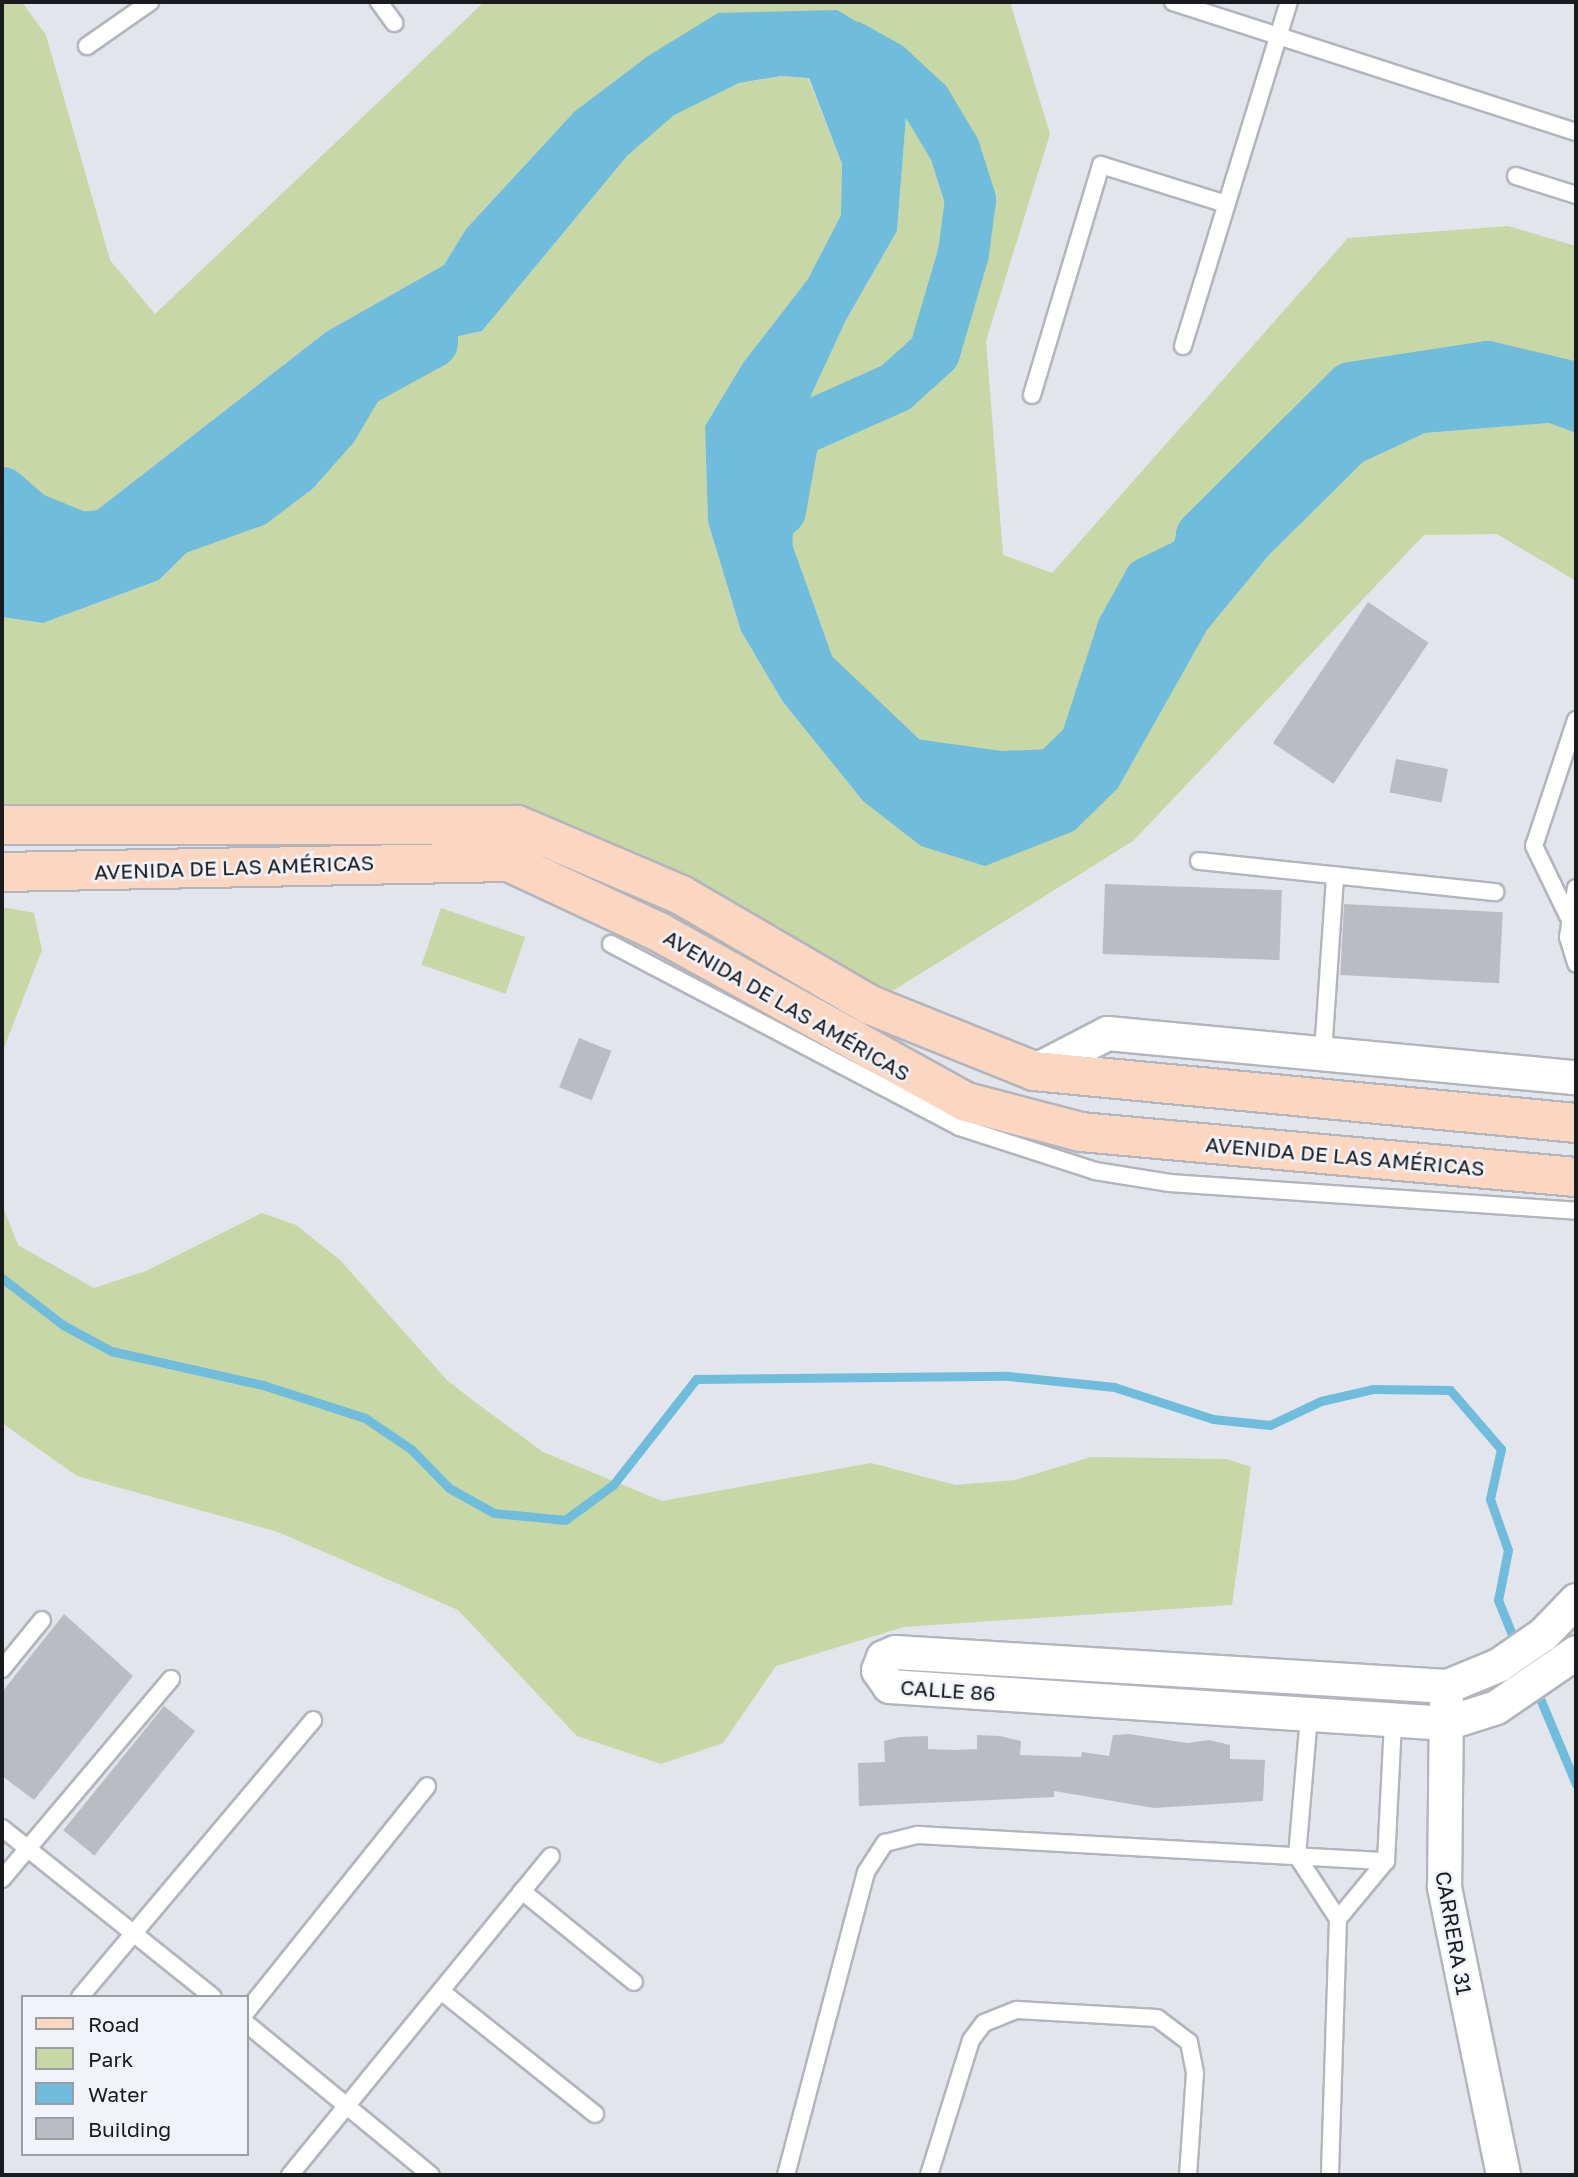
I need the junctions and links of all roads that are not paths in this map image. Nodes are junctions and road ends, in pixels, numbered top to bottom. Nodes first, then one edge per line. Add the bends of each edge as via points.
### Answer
1 (150, 2) edge
2 (379, 2) edge
3 (1174, 2) edge
4 (1289, 2) edge
5 (394, 23) dead end
6 (1277, 36) junction
7 (87, 46) dead end
8 (1576, 132) edge
9 (1516, 176) dead end
10 (1576, 195) edge
11 (1226, 204) junction
12 (1183, 346) dead end
13 (1032, 395) dead end
14 (1576, 720) edge
15 (1570, 760) edge
16 (2, 825) edge
17 (1199, 861) dead end
18 (2, 872) edge
19 (1335, 875) junction
20 (1576, 888) edge
21 (1494, 892) dead end
22 (1568, 916) junction
23 (611, 944) dead end
24 (1576, 964) edge
25 (1323, 1053) junction
26 (1034, 1071) junction
27 (1576, 1077) edge
28 (1576, 1123) edge
29 (1576, 1177) edge
30 (1576, 1211) edge
31 (1576, 1600) edge
32 (42, 1619) dead end
33 (1576, 1653) edge
34 (2, 1669) edge
35 (170, 1679) dead end
36 (1312, 1680) junction
37 (1395, 1684) junction
38 (1447, 1686) junction
39 (1309, 1716) junction
40 (313, 1720) dead end
41 (1393, 1721) junction
42 (1446, 1723) junction
43 (427, 1786) dead end
44 (2, 1828) edge
45 (26, 1847) junction
46 (551, 1856) dead end
47 (1297, 1856) junction
48 (1386, 1861) junction
49 (2, 1878) edge
50 (522, 1891) junction
51 (1338, 1919) junction
52 (133, 1933) junction
53 (635, 1982) dead end
54 (441, 1991) junction
55 (82, 1995) edge
56 (210, 1995) edge
57 (248, 2010) edge
58 (248, 2025) edge
59 (346, 2105) junction
60 (595, 2114) dead end
61 (290, 2175) edge
62 (431, 2175) edge
63 (786, 2175) edge
64 (929, 2175) edge
65 (1188, 2175) edge
66 (1330, 2175) edge
67 (1503, 2175) edge

1 - 7 lane
2 - 5 lane
3 - 6 lane
4 - 6 lane
6 - 8 lane
6 - 11 lane
9 - 10 lane
11 - 12 lane
11 - 13 lane via 1101,165
14 - 15 lane
15 - 22 lane via 1534,846
16 - 26 main road, AVENIDA DE LAS AMÉRICAS via 517,825 681,895 870,1005
17 - 19 lane
18 - 29 main road, AVENIDA DE LAS AMÉRICAS via 509,862 659,932 966,1102 1081,1132
19 - 21 lane
19 - 25 lane
20 - 22 lane
22 - 24 lane
23 - 30 lane via 959,1127 1095,1171 1170,1182
25 - 26 street via 1107,1033
25 - 27 street
26 - 28 main road, AVENIDA DE LAS AMÉRICAS
31 - 38 street, CALLE 86 via 1543,1634 1498,1665
32 - 34 lane
33 - 42 street, CALLE 86 via 1496,1707
35 - 45 lane
36 - 37 street, CALLE 86
36 - 39 street
36 - 39 street, CALLE 86 via 895,1652 878,1670 889,1686
37 - 38 street, CALLE 86
37 - 41 street
38 - 42 street, CARRERA 31
39 - 41 street, CALLE 86
39 - 47 lane
40 - 52 lane
41 - 42 street, CALLE 86
41 - 48 lane
42 - 67 street, CARRERA 31 via 1444,1888
43 - 57 lane
44 - 45 lane
45 - 49 lane
45 - 52 lane
46 - 50 lane
47 - 48 lane
47 - 51 lane
47 - 63 lane via 918,1835 885,1843 866,1872
48 - 51 lane
50 - 53 lane
50 - 54 lane
51 - 66 lane
52 - 55 lane
52 - 56 lane
54 - 59 lane
54 - 60 lane
58 - 59 lane
59 - 61 lane
59 - 62 lane
64 - 65 lane via 971,2040 984,2023 1017,2010 1157,2018 1189,2042 1195,2073

